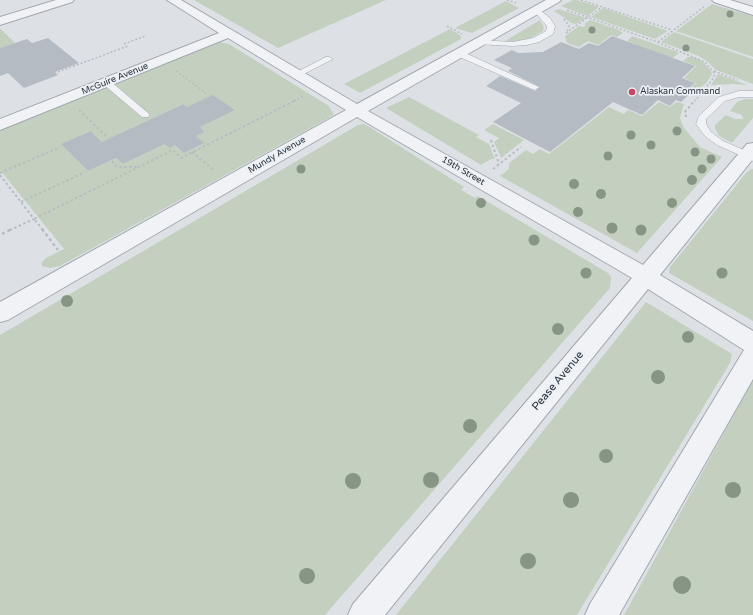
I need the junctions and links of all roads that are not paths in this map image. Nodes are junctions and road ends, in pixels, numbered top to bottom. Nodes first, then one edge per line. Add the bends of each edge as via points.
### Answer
1 (68, 0) edge
2 (173, 0) edge
3 (714, 1) edge
4 (559, 4) edge
5 (537, 10) junction
6 (753, 11) edge
7 (0, 21) edge
8 (230, 33) junction
9 (470, 38) junction
10 (458, 53) junction
11 (329, 59) dead end
12 (297, 74) junction
13 (106, 82) junction
14 (535, 87) dead end
15 (753, 94) edge
16 (357, 110) junction
17 (145, 115) dead end
18 (0, 124) edge
19 (751, 154) edge
20 (645, 276) junction
21 (0, 312) edge
22 (753, 343) edge
23 (753, 357) edge
24 (364, 615) edge
25 (601, 615) edge

1 - 7 street
2 - 8 street, 19th Street
3 - 6 street
4 - 5 street, Mundy Avenue
5 - 9 street, Mundy Avenue
5 - 9 lane via 551,26 550,32 536,40 513,44
8 - 12 street, 19th Street
8 - 13 street, McGuire Avenue
9 - 10 street, Mundy Avenue
10 - 14 lane
10 - 16 street, Mundy Avenue
11 - 12 lane
12 - 16 street, 19th Street
13 - 17 lane
13 - 18 street, McGuire Avenue
15 - 19 lane via 739,94 722,99 702,118 701,124 708,134 720,143
16 - 20 street, 19th Street
16 - 21 street, Mundy Avenue
19 - 20 street, Pease Avenue
20 - 22 street, 19th Street
20 - 24 street, Pease Avenue
23 - 25 street

